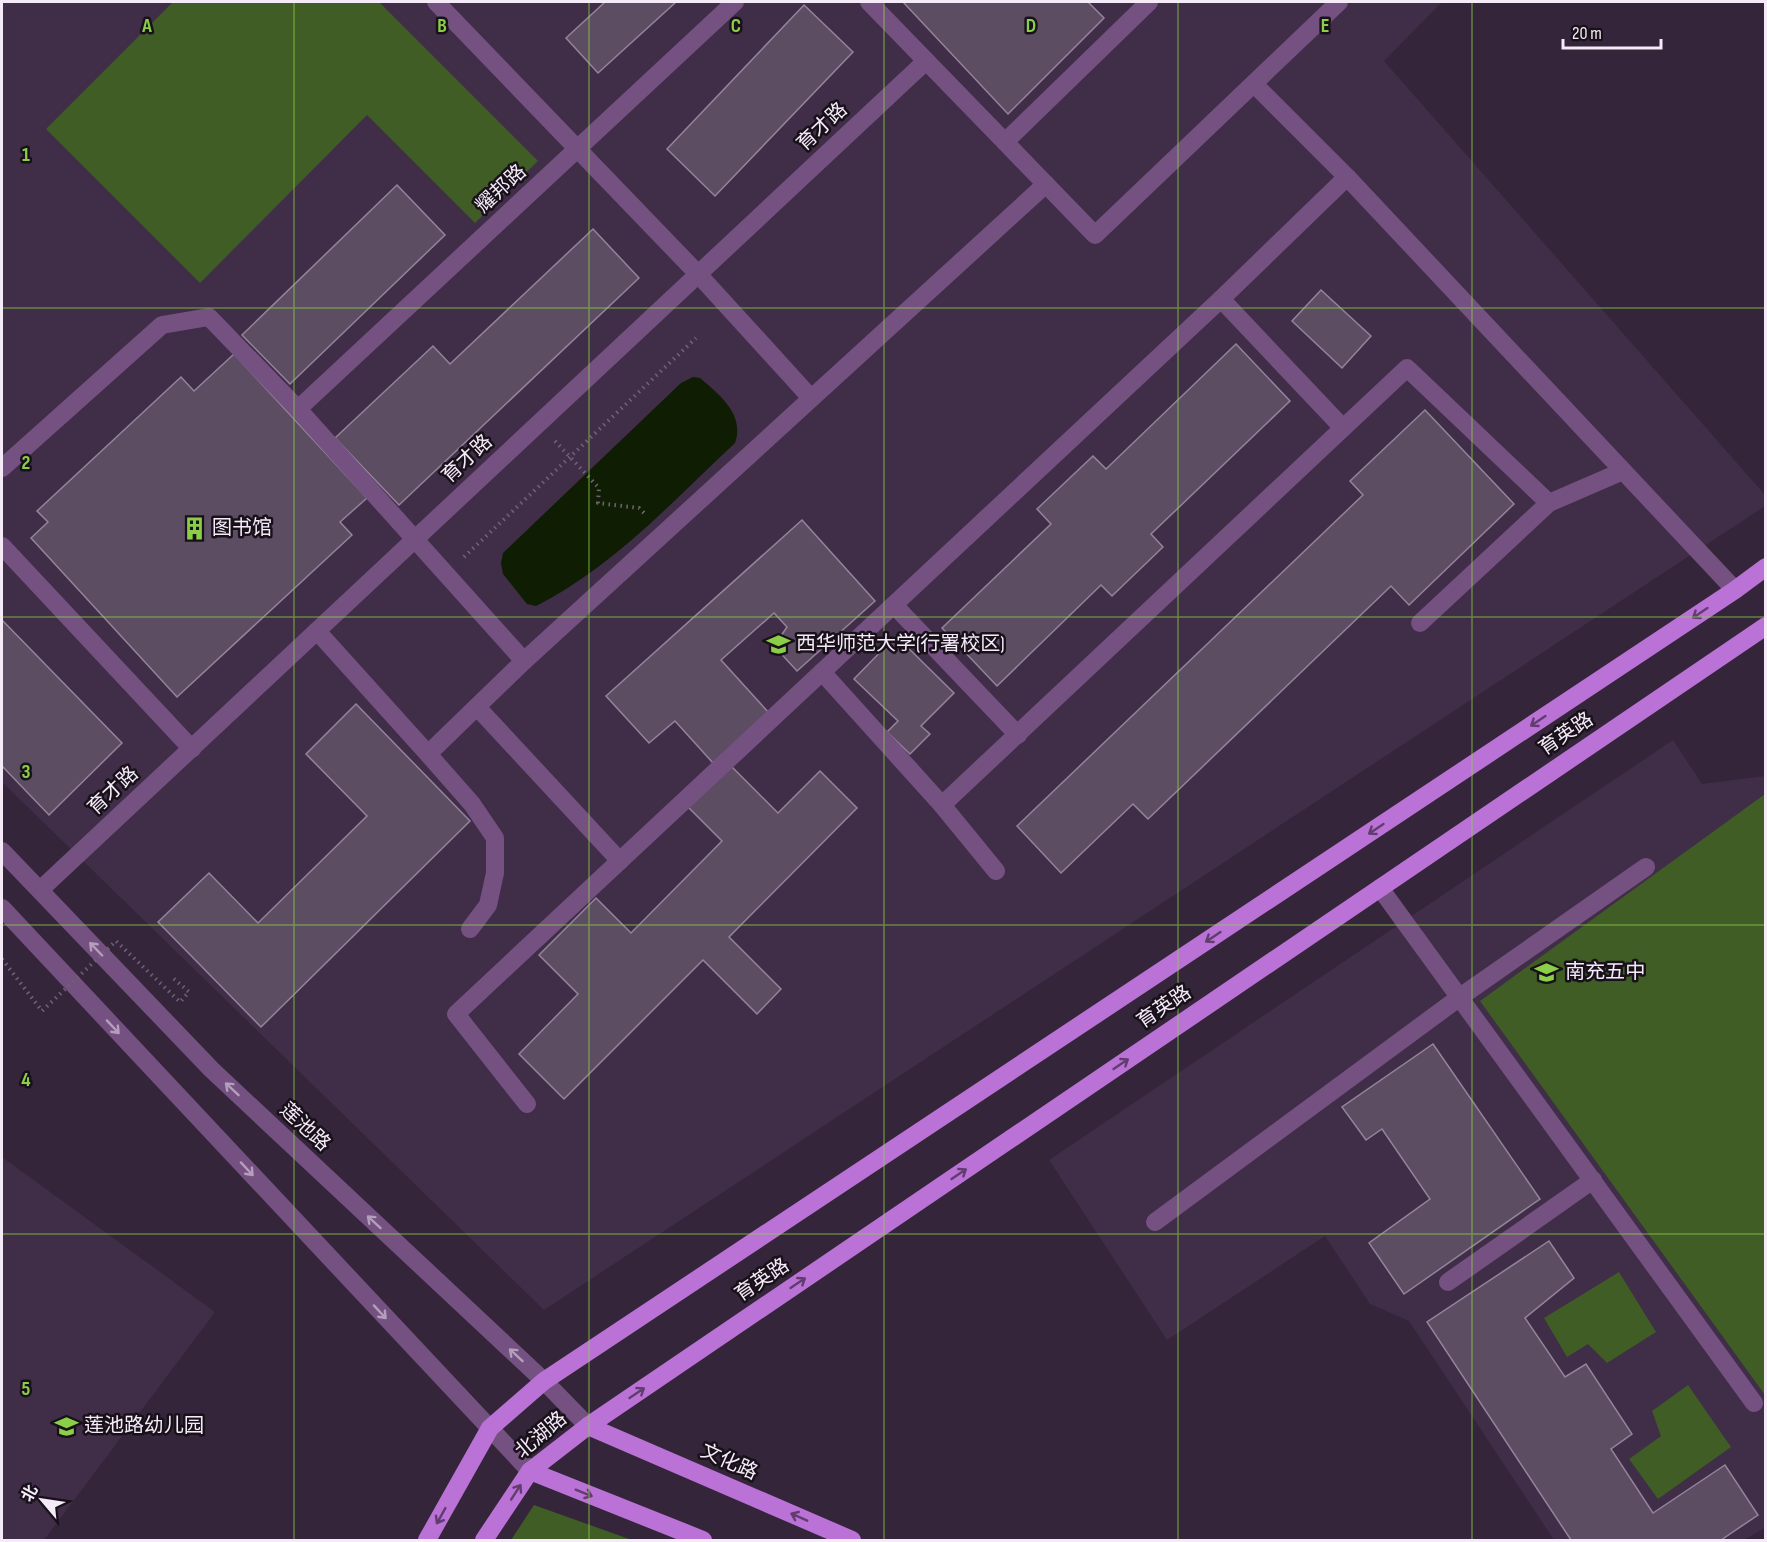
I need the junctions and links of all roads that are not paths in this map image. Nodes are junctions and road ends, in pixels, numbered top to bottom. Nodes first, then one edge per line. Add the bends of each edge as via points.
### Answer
1 (436, 2) edge
2 (735, 2) edge
3 (869, 2) edge
4 (1149, 2) edge
5 (1339, 2) edge
6 (926, 61) junction
7 (1254, 84) junction
8 (1005, 142) junction
9 (578, 148) junction
10 (1347, 177) junction
11 (1046, 184) junction
12 (698, 274) junction
13 (1221, 298) junction
14 (811, 398) junction
15 (298, 409) junction
16 (1343, 428) junction
17 (2, 468) edge
18 (1623, 471) junction
19 (1549, 503) junction
20 (415, 539) junction
21 (2, 546) edge
22 (1766, 567) edge
23 (1735, 591) junction
24 (894, 605) junction
25 (1420, 623) dead end
26 (1765, 626) edge
27 (317, 631) junction
28 (524, 661) junction
29 (822, 672) junction
30 (477, 707) junction
31 (1018, 735) junction
32 (192, 748) junction
33 (429, 754) junction
34 (942, 805) junction
35 (2, 850) edge
36 (620, 861) junction
37 (1646, 867) dead end
38 (996, 871) dead end
39 (1380, 888) junction
40 (40, 890) junction
41 (2, 908) edge
42 (470, 929) dead end
43 (1460, 997) junction
44 (527, 1104) dead end
45 (1593, 1180) junction
46 (1155, 1222) dead end
47 (1448, 1282) dead end
48 (544, 1381) junction
49 (1754, 1403) dead end
50 (588, 1426) junction
51 (490, 1428) junction
52 (530, 1471) junction
53 (427, 1540) edge
54 (484, 1540) edge
55 (703, 1540) edge
56 (852, 1540) edge

1 - 9 street
2 - 9 street, 耀邦路
3 - 6 street
4 - 8 street
5 - 7 street
6 - 8 street
6 - 12 street, 育才路
7 - 10 street
7 - 11 street via 1095,235
8 - 11 street
9 - 12 street
9 - 15 street, 耀邦路
10 - 13 street
10 - 18 street
11 - 14 street
12 - 14 street
12 - 20 street, 育才路
13 - 16 street
13 - 24 street
14 - 28 street
15 - 17 street via 209,316 162,325
15 - 20 street
16 - 19 street via 1407,368
16 - 31 street
18 - 19 street
18 - 23 street
19 - 25 street
20 - 27 street, 育才路
20 - 28 street
21 - 32 street
22 - 23 main road, 北湖路
23 -> 48 main road, 北湖路
24 - 29 street
24 - 31 street
26 - 39 main road, 育英路
27 - 32 street, 育才路
27 - 33 street
28 - 30 street
29 - 34 street
29 - 36 street
30 - 33 street
30 - 36 street
31 - 34 street
32 - 40 street, 育才路
33 - 42 street via 495,838 495,873 488,905
34 - 38 street
35 - 40 street, 莲池路
36 - 44 street via 456,1014
37 - 43 street
39 - 43 street
50 -> 39 main road, 育英路
48 -> 40 street, 莲池路 via 212,1070
41 -> 51 street
43 - 45 street
43 - 46 street
45 - 47 street
45 - 49 street
48 - 50 street, 莲池路
48 - 51 main road, 北湖路
50 - 52 main road, 北湖路
56 -> 50 main road, 文化路
51 - 52 street
51 -> 53 main road, 北湖路
54 -> 52 main road, 北湖路
52 -> 55 main road

